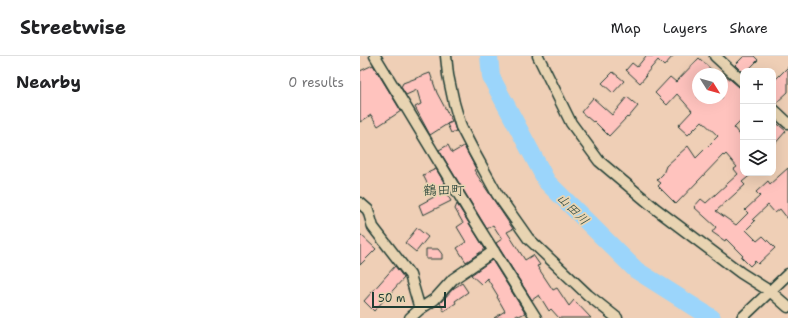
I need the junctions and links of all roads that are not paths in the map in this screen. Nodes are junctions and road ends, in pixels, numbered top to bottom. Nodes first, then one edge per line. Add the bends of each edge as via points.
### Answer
1 (375, 56) edge
2 (446, 56) edge
3 (538, 56) edge
4 (715, 56) edge
5 (740, 79) edge
6 (776, 112) edge
7 (788, 123) edge
8 (360, 203) edge
9 (494, 251) junction
10 (788, 274) edge
11 (768, 295) junction
12 (788, 307) edge
13 (420, 309) junction
14 (410, 318) edge
15 (536, 318) edge
16 (617, 318) edge
17 (742, 318) edge

1 - 9 street
2 - 16 street via 454,103 462,127 498,194 528,238 588,295
3 - 11 street via 571,123 599,161 656,209
4 - 5 street
6 - 7 street
8 - 13 street via 368,210 373,227 410,275
9 - 13 street via 453,279
9 - 15 street
10 - 11 street
11 - 12 street
11 - 17 street
13 - 14 street

